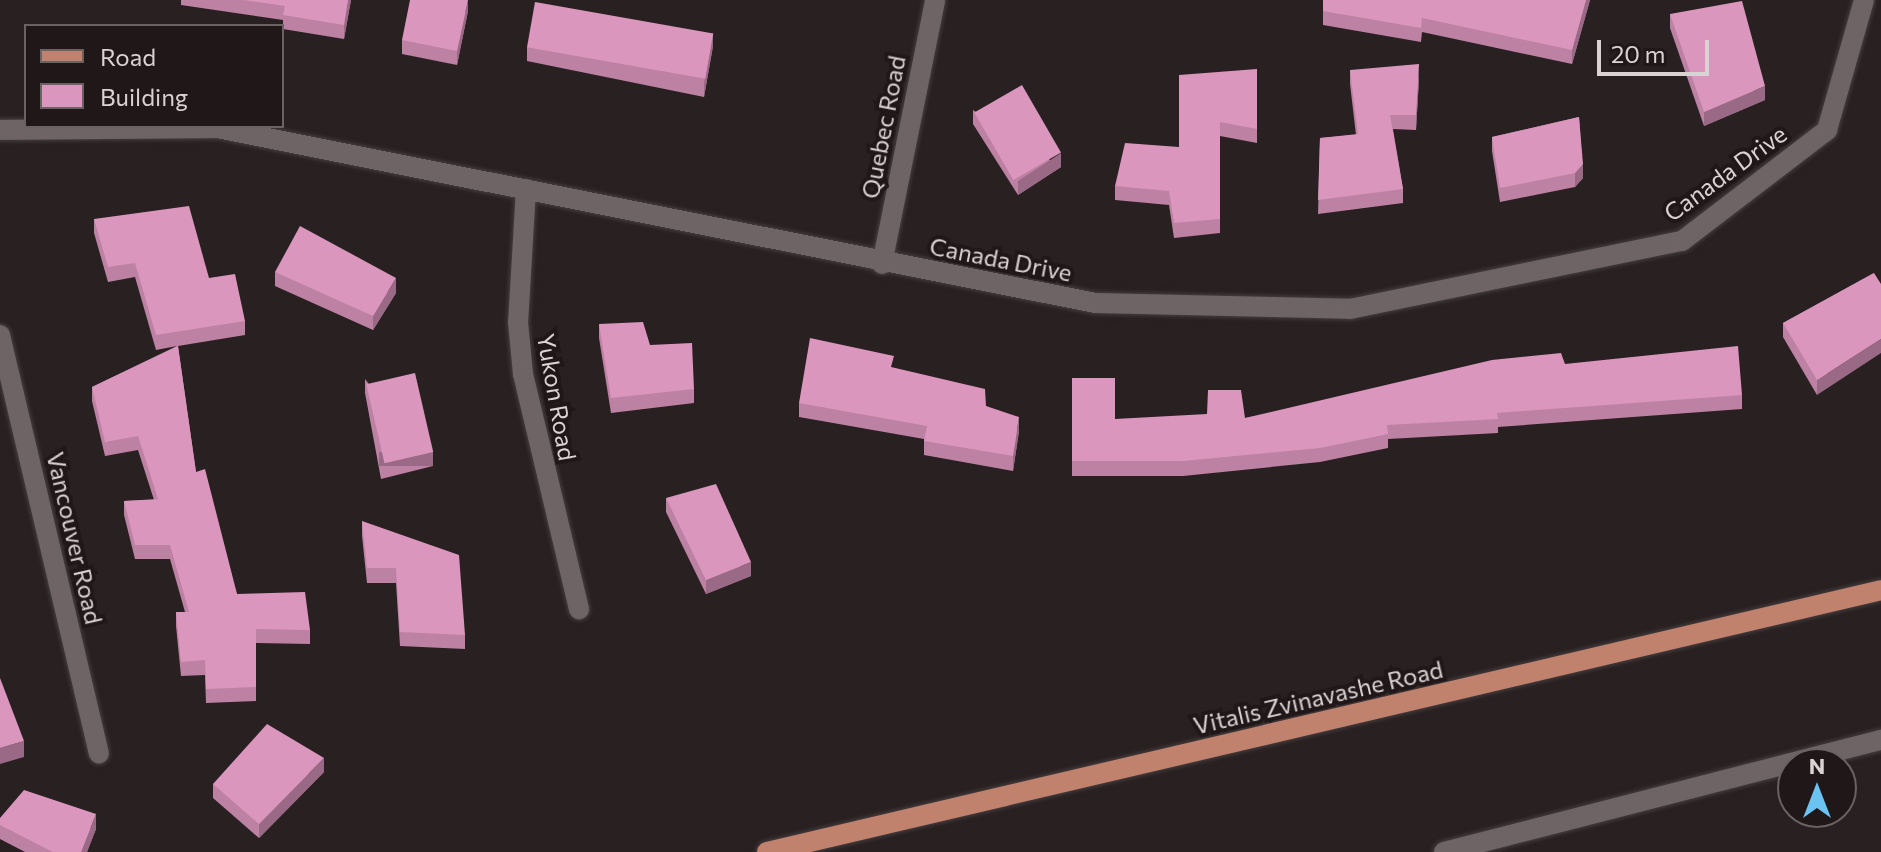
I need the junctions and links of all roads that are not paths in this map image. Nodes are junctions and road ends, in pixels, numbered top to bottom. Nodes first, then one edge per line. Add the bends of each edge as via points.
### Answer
1 (935, 0) edge
2 (1864, 0) edge
3 (0, 130) edge
4 (526, 189) junction
5 (882, 264) junction
6 (0, 335) edge
7 (1881, 590) edge
8 (579, 609) dead end
9 (1881, 740) edge
10 (99, 753) dead end
11 (767, 852) edge
12 (1444, 852) edge

1 - 5 street, Quebec Road
2 - 5 street, Canada Drive via 1827,130 1682,241 1350,309 1095,303
3 - 4 street, Canada Drive via 217,128
4 - 5 street, Canada Drive
4 - 8 street, Yukon Road via 518,322 523,374
6 - 10 street, Vancouver Road
7 - 11 main road, Vitalis Zvinavashe Road
9 - 12 street

